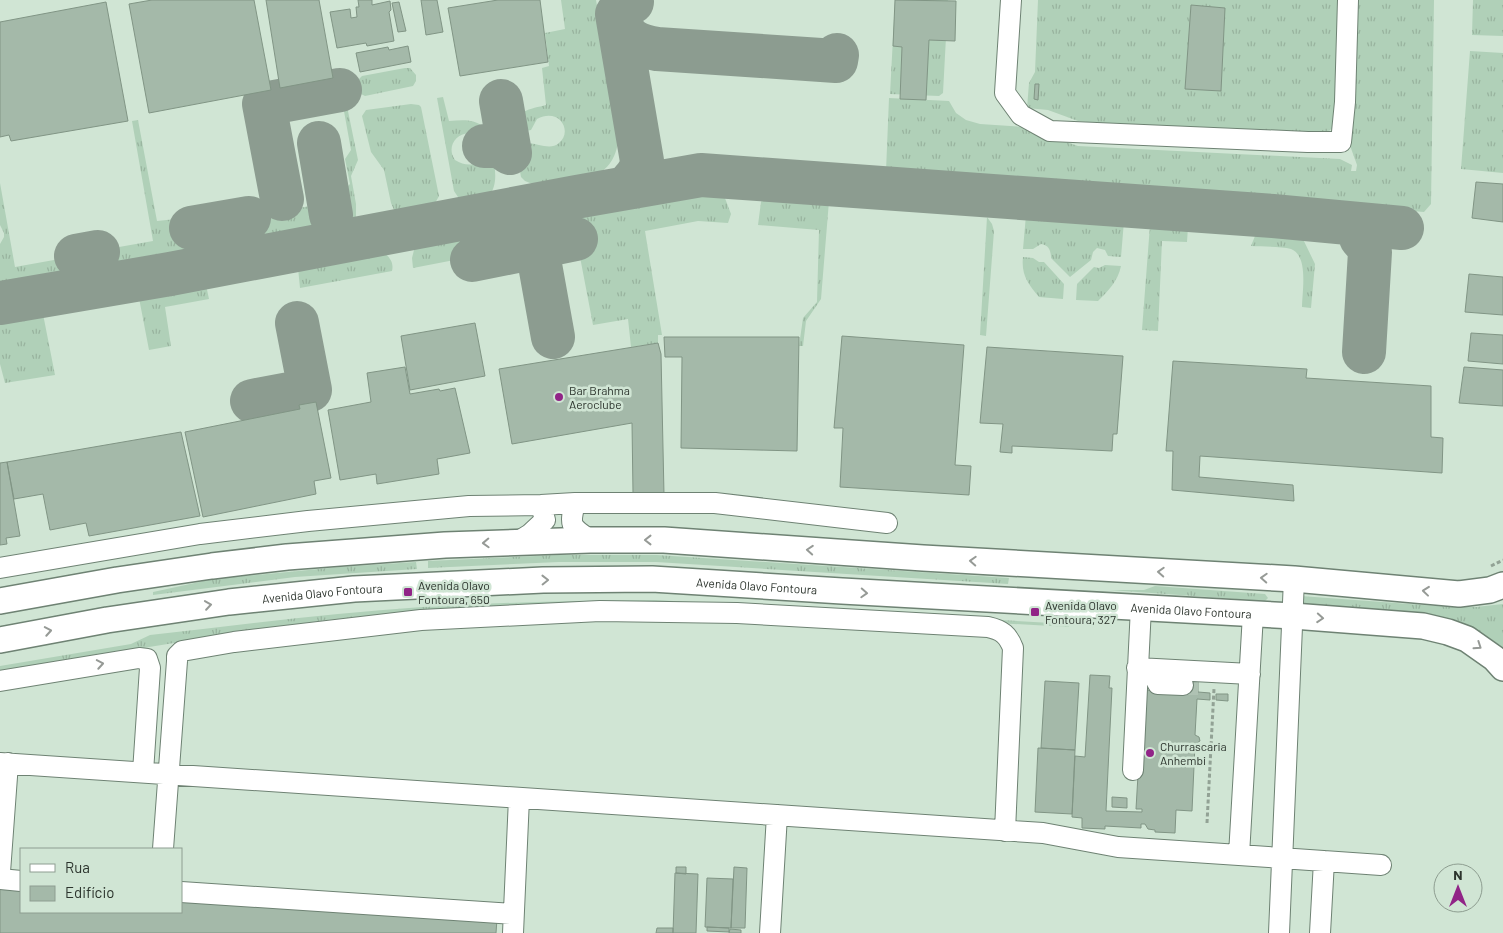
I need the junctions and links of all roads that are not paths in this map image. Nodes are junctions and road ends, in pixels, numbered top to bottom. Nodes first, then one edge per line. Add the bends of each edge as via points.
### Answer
1 (1011, 0) edge
2 (1348, 0) edge
3 (575, 503) junction
4 (541, 505) junction
5 (888, 522) dead end
6 (590, 540) junction
7 (517, 542) junction
8 (1066, 566) junction
9 (0, 568) edge
10 (1116, 569) junction
11 (1294, 579) junction
12 (1503, 585) edge
13 (0, 601) edge
14 (1062, 603) junction
15 (1108, 605) junction
16 (1141, 607) junction
17 (1253, 614) junction
18 (1293, 616) junction
19 (0, 640) edge
20 (1146, 668) junction
21 (1503, 668) edge
22 (1250, 674) junction
23 (1203, 680) junction
24 (0, 682) edge
25 (4, 763) edge
26 (1133, 770) dead end
27 (143, 772) junction
28 (169, 774) junction
29 (519, 798) junction
30 (777, 815) junction
31 (1, 830) edge
32 (1005, 830) junction
33 (163, 848) edge
34 (1240, 856) junction
35 (1283, 858) junction
36 (1324, 861) junction
37 (1381, 865) dead end
38 (0, 872) edge
39 (0, 879) edge
40 (20, 881) edge
41 (182, 892) edge
42 (513, 924) edge
43 (770, 933) edge
44 (1279, 933) edge
45 (1320, 933) edge

1 - 2 lane via 1005,93 1022,115 1050,131 1308,142 1341,142
3 - 4 lane
3 - 5 lane via 715,503
3 - 6 lane via 571,519 574,528
4 - 7 lane via 545,520
4 - 9 lane via 469,506 308,521 200,534
6 - 7 main road
8 -> 6 main road via 664,540
7 -> 13 main road via 286,557 117,580
8 - 10 main road
8 - 14 main road via 1072,582
11 -> 10 main road
10 - 15 main road via 1104,585
12 -> 11 main road via 1459,594
11 - 18 lane
14 - 15 main road, Avenida Olavo Fontoura
19 -> 14 main road, Avenida Olavo Fontoura via 229,602 354,589 543,580 652,579
15 - 16 main road, Avenida Olavo Fontoura
16 - 17 main road, Avenida Olavo Fontoura
16 - 20 lane
17 - 18 main road, Avenida Olavo Fontoura
17 - 22 lane
18 -> 21 main road, Avenida Olavo Fontoura via 1414,625 1448,632 1467,639
18 - 35 lane
20 - 23 lane
20 - 23 lane via 1158,684
20 - 26 lane
22 - 23 lane
22 - 34 lane
24 -> 27 lane via 147,659 150,668
25 - 27 lane
25 - 31 lane
27 - 28 lane
28 - 29 lane
28 - 32 lane via 177,656 186,649 422,620 600,611 737,613 988,627 1005,634 1012,648
28 - 33 lane
29 - 30 lane
29 - 42 lane
30 - 32 lane
30 - 43 lane
31 - 38 lane
32 - 34 lane via 1054,834 1118,847
34 - 35 lane
35 - 36 lane
35 - 44 lane
36 - 37 lane
36 - 45 lane
39 - 40 lane
41 - 42 lane

